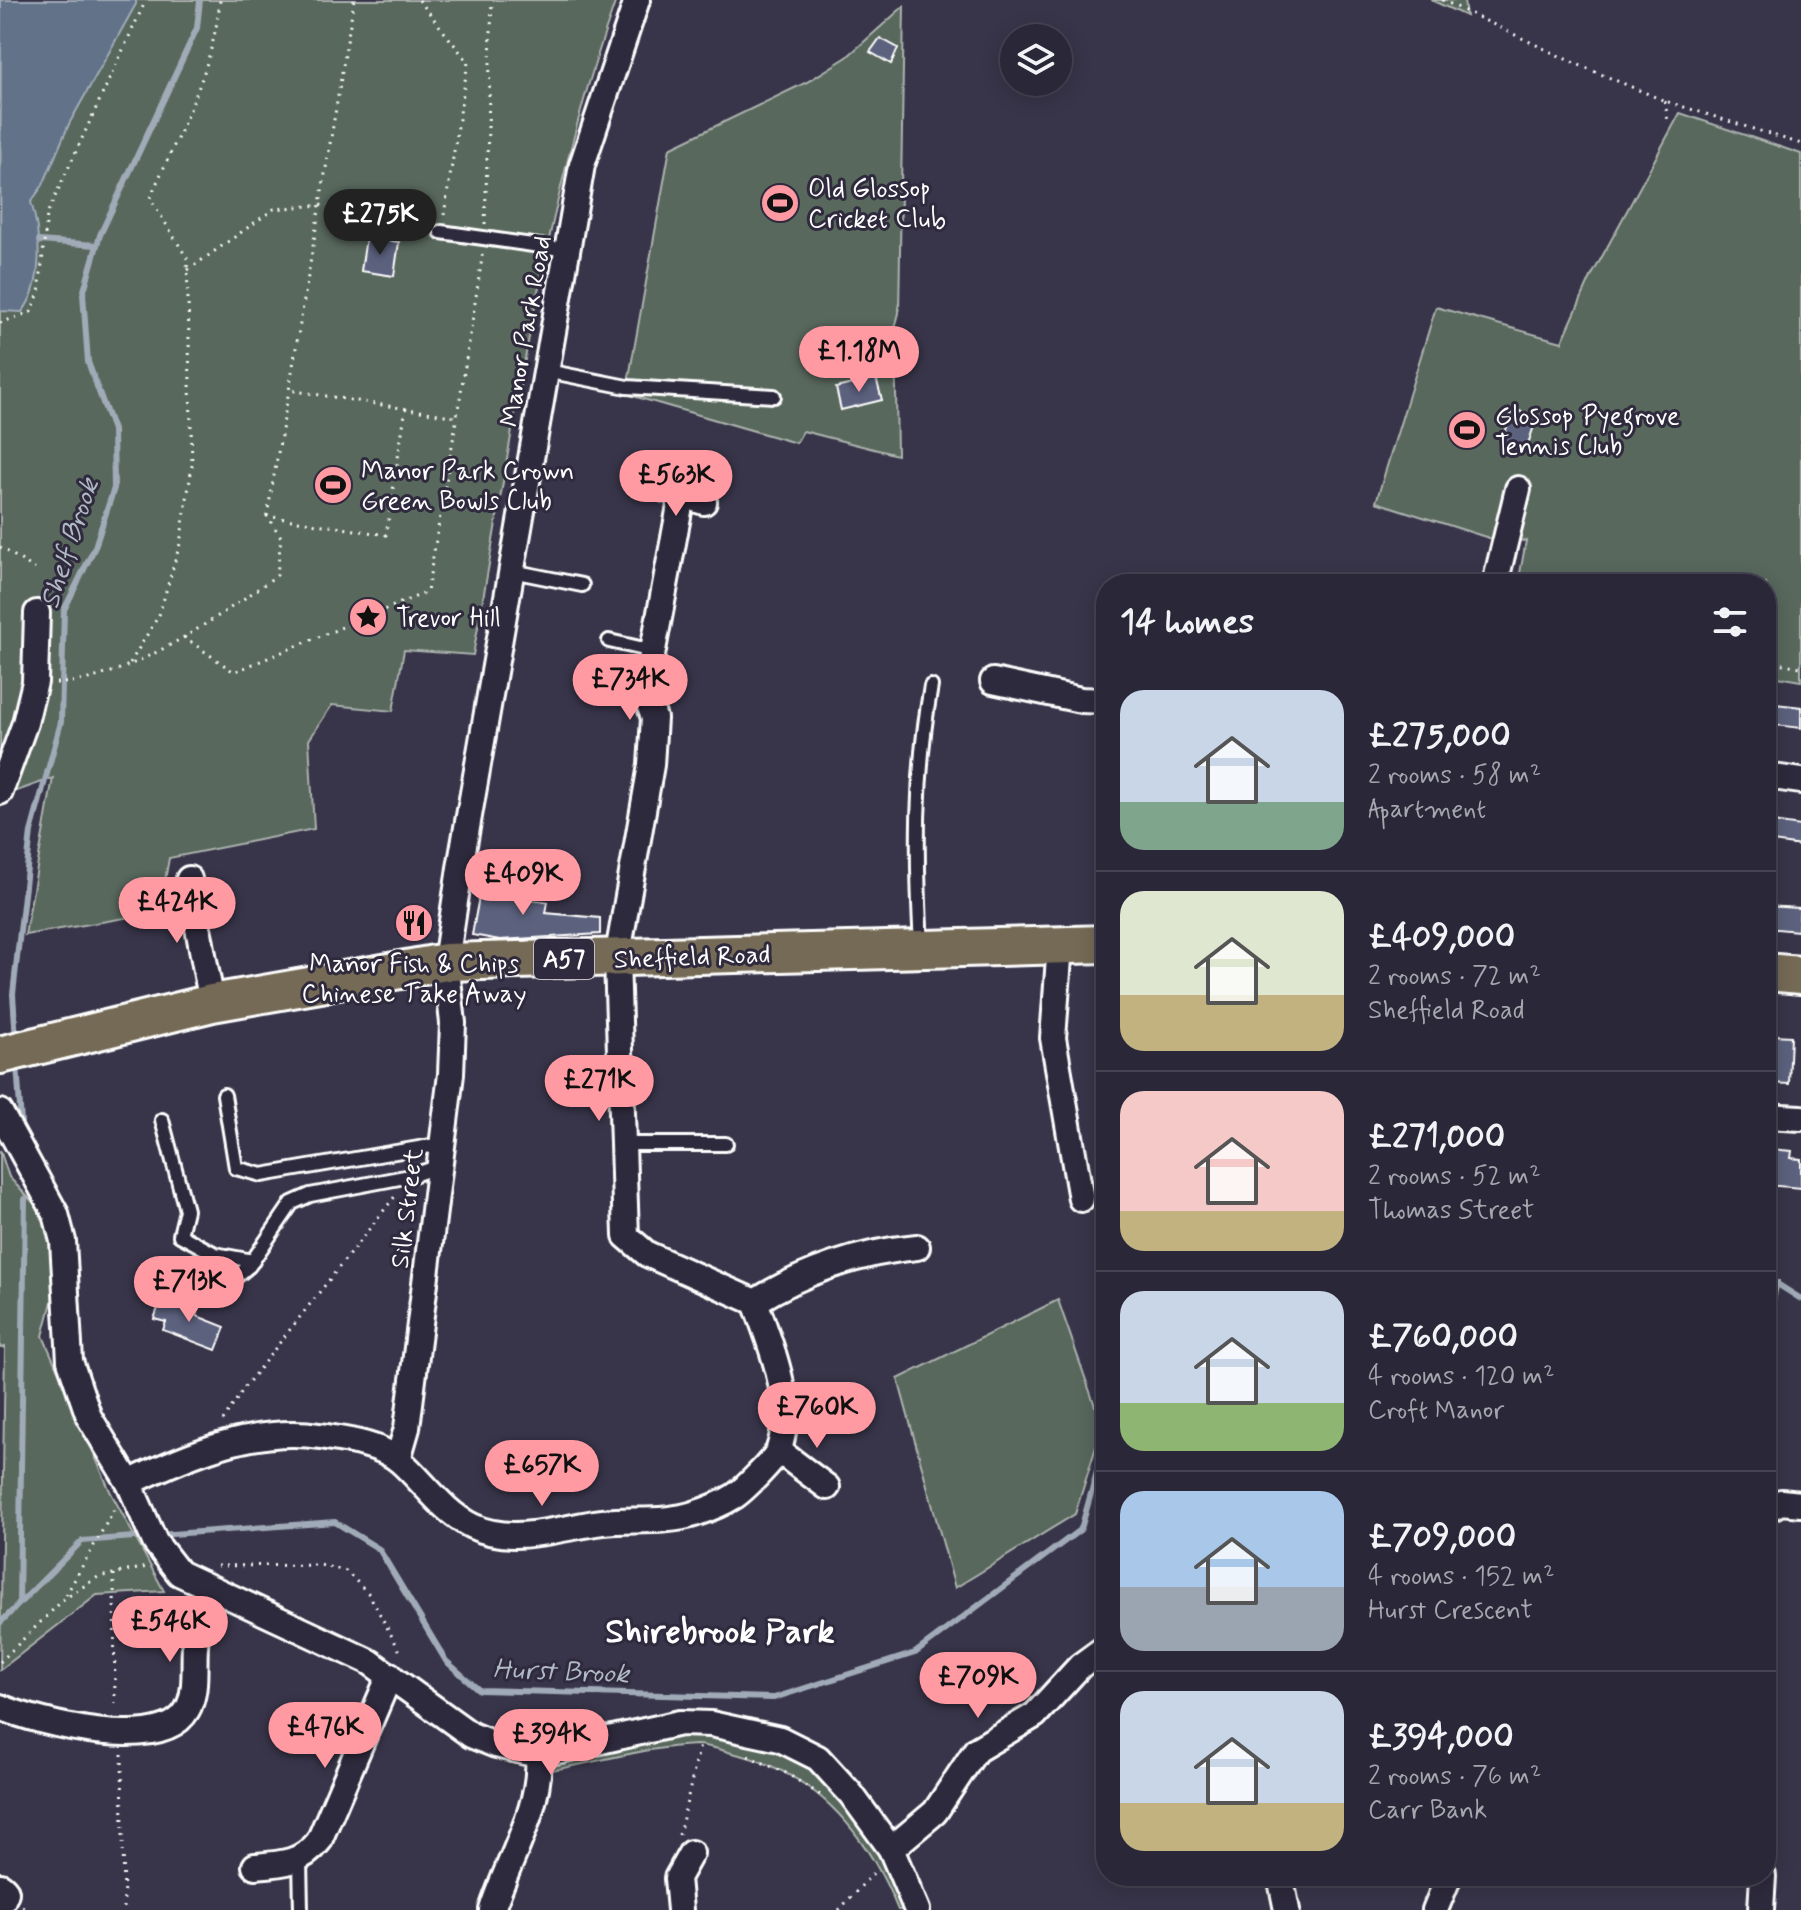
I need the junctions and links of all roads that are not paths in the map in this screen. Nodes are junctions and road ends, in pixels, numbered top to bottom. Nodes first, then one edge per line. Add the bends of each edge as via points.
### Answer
1 (637, 0) edge
2 (441, 232) road end
3 (568, 250) junction
4 (547, 371) junction
5 (774, 396) dead end
6 (1518, 489) dead end
7 (683, 495) dead end
8 (512, 571) junction
9 (1497, 574) edge
10 (582, 585) dead end
11 (37, 613) dead end
12 (609, 641) dead end
13 (653, 651) junction
14 (993, 681) dead end
15 (931, 686) dead end
16 (1096, 701) edge
17 (1776, 777) edge
18 (1801, 781) edge
19 (0, 792) edge
20 (189, 879) dead end
21 (1096, 944) edge
22 (1060, 945) junction
23 (921, 949) junction
24 (617, 959) junction
25 (446, 962) junction
26 (1776, 973) edge
27 (1801, 975) edge
28 (212, 1003) junction
29 (12, 1052) edge
30 (224, 1095) dead end
31 (0, 1112) edge
32 (1776, 1117) edge
33 (1801, 1118) edge
34 (162, 1120) dead end
35 (624, 1144) junction
36 (726, 1144) dead end
37 (441, 1155) junction
38 (1081, 1199) dead end
39 (917, 1247) dead end
40 (253, 1261) junction
41 (220, 1290) dead end
42 (755, 1302) junction
43 (779, 1451) junction
44 (398, 1459) junction
45 (129, 1483) junction
46 (827, 1487) dead end
47 (1801, 1504) edge
48 (1776, 1505) edge
49 (208, 1588) junction
50 (1096, 1654) edge
51 (390, 1675) junction
52 (0, 1707) edge
53 (538, 1755) junction
54 (891, 1849) junction
55 (691, 1853) road end
56 (300, 1859) junction
57 (255, 1866) dead end
58 (1282, 1886) edge
59 (1445, 1886) edge
60 (1762, 1886) edge
61 (0, 1889) edge
62 (0, 1899) edge
63 (301, 1910) edge
64 (492, 1910) edge
65 (680, 1910) edge
66 (917, 1910) edge
67 (1287, 1910) edge
68 (1435, 1910) edge
69 (1761, 1910) edge

1 - 3 street, Manor Park Road via 586,150
2 - 3 lane
3 - 4 street, Manor Park Road
4 - 5 lane via 627,387
4 - 8 street, Manor Park Road
6 - 9 street
7 - 13 street
8 - 10 lane
8 - 25 street, Manor Park Road
11 - 19 street via 35,682
12 - 13 lane
13 - 24 street via 645,693 654,718 651,765
14 - 16 street via 1028,676 1081,700
15 - 23 lane via 917,785
17 - 18 street
20 - 28 street
21 - 22 main road, Sheffield Road / A57
22 - 23 main road, Sheffield Road / A57
22 - 38 street via 1053,1038
23 - 24 main road, Sheffield Road / A57
24 - 25 main road, Sheffield Road / A57
24 - 35 street
25 - 28 main road, Sheffield Road / A57
25 - 37 street, Silk Street via 453,1023
26 - 27 main road
28 - 29 main road, Sheffield Road / A57
30 - 37 lane via 236,1168 262,1175
31 - 45 street via 56,1214 63,1241 70,1361 89,1417
32 - 33 street
34 - 40 lane via 186,1210 180,1235 215,1254
35 - 36 lane
35 - 42 street via 626,1236 647,1254
37 - 40 lane via 410,1176 292,1203
37 - 44 street, Silk Street via 407,1428
39 - 42 street via 887,1250 788,1281
40 - 41 lane
42 - 43 street via 779,1376
43 - 44 street via 734,1497 691,1515 514,1536 472,1526 432,1496
43 - 46 street
44 - 45 street via 362,1444 316,1435 269,1436 204,1451
45 - 49 street via 150,1532 179,1573
47 - 48 street
49 - 51 street
49 - 52 street via 188,1710 170,1728 118,1732 60,1726
50 - 54 street via 1035,1715 976,1750 935,1812
51 - 53 street via 471,1735
51 - 56 street via 319,1841
53 - 54 street via 680,1723 780,1739 818,1758
53 - 64 street via 540,1772 528,1813
54 - 66 street
55 - 65 street via 677,1878
56 - 57 street
56 - 63 lane
58 - 67 street
59 - 68 street
60 - 69 street
61 - 62 street

